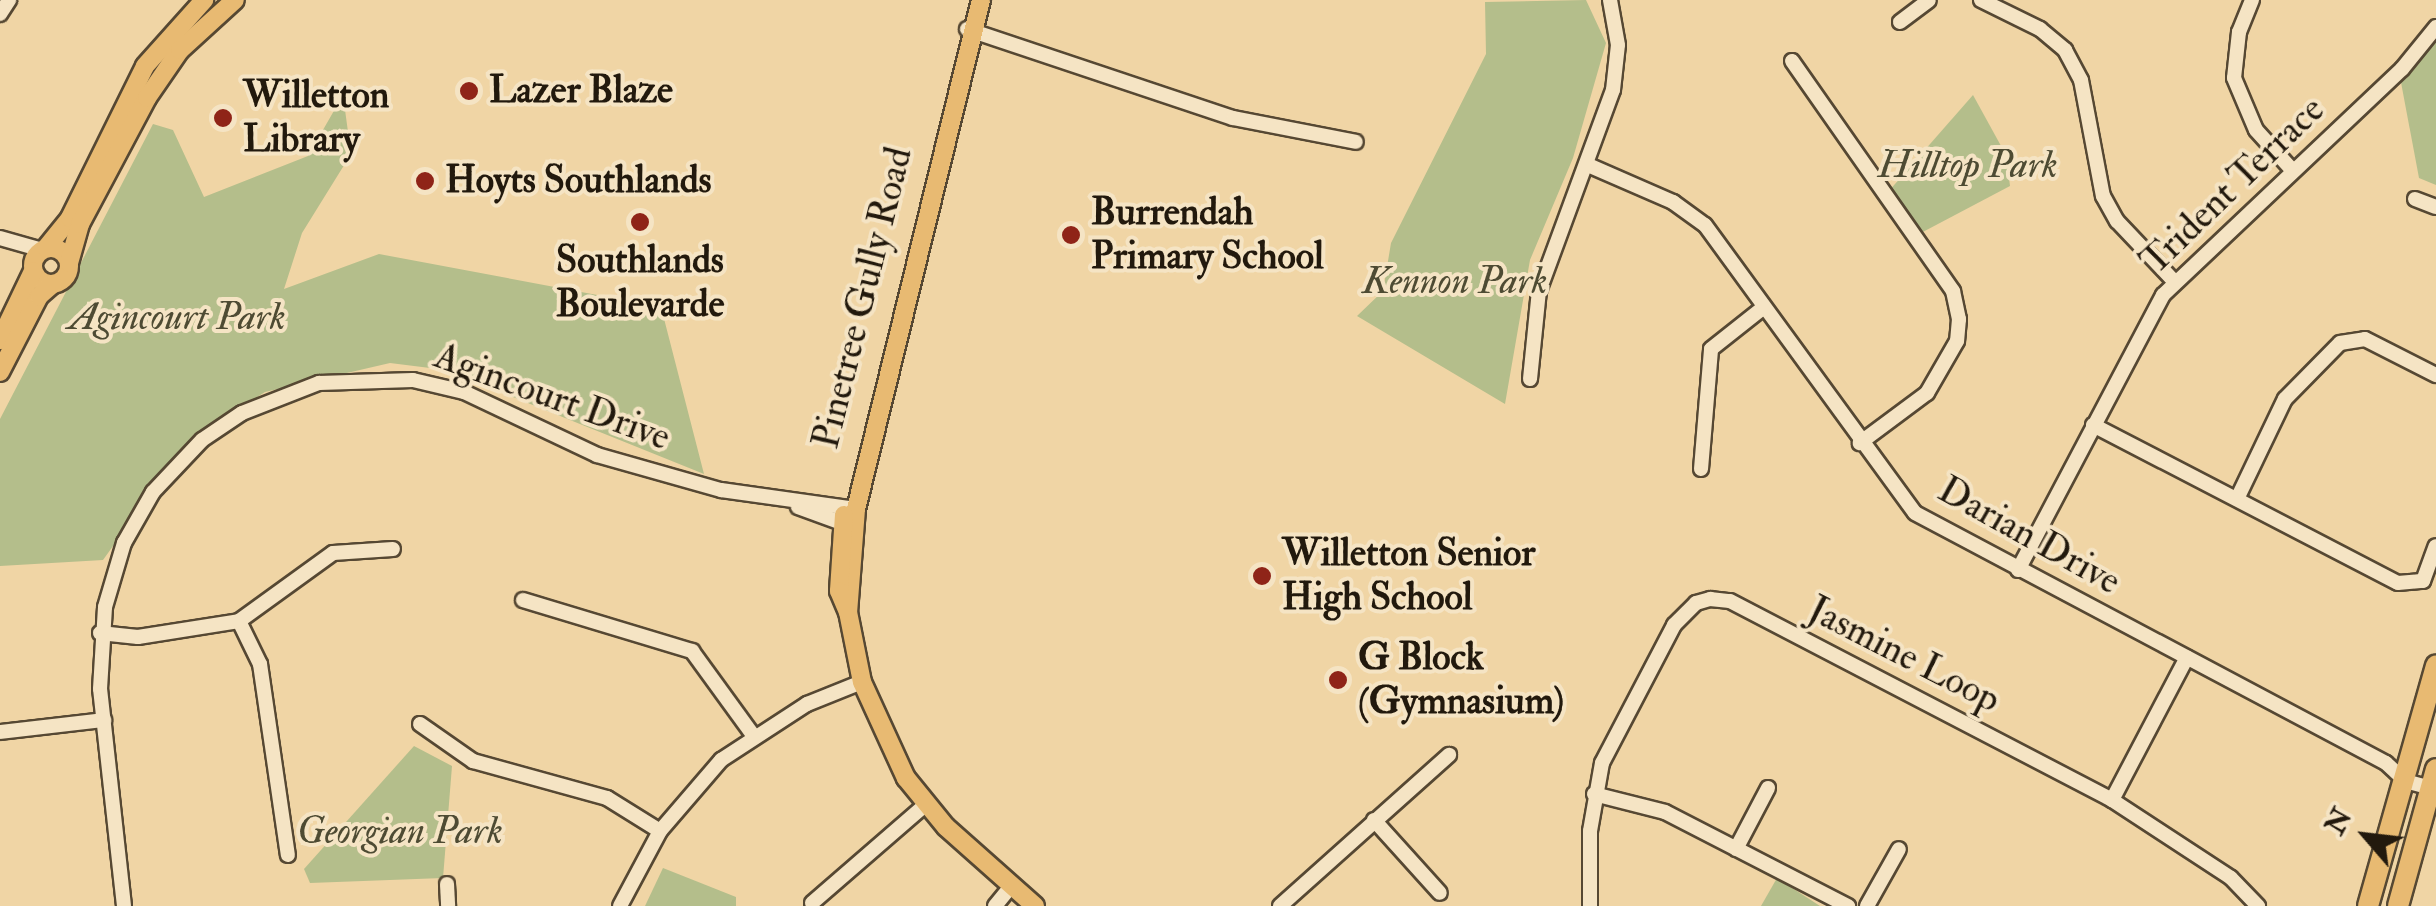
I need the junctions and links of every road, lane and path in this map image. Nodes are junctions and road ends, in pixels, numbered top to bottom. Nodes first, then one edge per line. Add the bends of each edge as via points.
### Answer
1 (10, 0) edge
2 (204, 0) edge
3 (235, 0) edge
4 (970, 0) edge
5 (981, 0) edge
6 (1610, 0) edge
7 (1928, 0) edge
8 (1981, 0) edge
9 (2252, 0) edge
10 (0, 14) edge
11 (1900, 22) dead end
12 (2436, 27) edge
13 (970, 30) junction
14 (1792, 61) dead end
15 (1356, 142) dead end
16 (1588, 165) junction
17 (2292, 172) junction
18 (2416, 198) dead end
19 (2436, 207) edge
20 (0, 238) edge
21 (38, 259) junction
22 (69, 263) junction
23 (2174, 281) junction
24 (53, 284) junction
25 (1763, 308) junction
26 (0, 340) edge
27 (0, 372) edge
28 (2436, 376) edge
29 (1530, 379) dead end
30 (2093, 425) junction
31 (1860, 443) junction
32 (1701, 470) dead end
33 (2237, 499) junction
34 (849, 517) junction
35 (2436, 546) edge
36 (393, 549) dead end
37 (2018, 570) junction
38 (523, 600) dead end
39 (240, 621) junction
40 (100, 634) junction
41 (2186, 657) junction
42 (2436, 665) edge
43 (862, 682) junction
44 (104, 720) junction
45 (420, 724) dead end
46 (0, 732) edge
47 (753, 735) junction
48 (1450, 755) dead end
49 (2407, 773) junction
50 (2434, 777) edge
51 (1768, 788) dead end
52 (1594, 794) junction
53 (2112, 800) junction
54 (925, 804) junction
55 (1374, 820) junction
56 (660, 831) junction
57 (1736, 849) junction
58 (1899, 849) dead end
59 (288, 855) dead end
60 (447, 884) dead end
61 (1012, 886) junction
62 (1440, 893) dead end
63 (812, 903) dead end
64 (124, 906) edge
65 (448, 906) edge
66 (620, 906) edge
67 (996, 906) edge
68 (1035, 906) edge
69 (1280, 906) edge
70 (1590, 906) edge
71 (1848, 906) edge
72 (1867, 906) edge
73 (2258, 906) edge
74 (2368, 906) edge
75 (2398, 906) edge

1 - 10 street
2 - 21 main road via 145,66 70,218
3 - 22 main road via 186,44 156,86 80,224
4 - 34 main road, Pinetree Gully Road
5 - 13 main road, Pinetree Gully Road
6 - 16 street via 1616,74
7 - 11 street
8 - 23 street via 2040,29 2065,50 2081,80 2103,196 2117,221
9 - 17 street via 2239,32 2234,78 2256,130
12 - 17 street, Trident Terrace via 2402,69
13 - 15 street via 1233,118
13 - 34 main road, Pinetree Gully Road
14 - 31 street via 1953,292 1960,319 1956,340 1927,392
16 - 25 street, Darian Drive via 1690,211
16 - 29 street via 1539,290
17 - 23 street, Trident Terrace
18 - 19 street
20 - 21 street
21 - 22 main road via 60,250
21 - 24 main road
21 - 26 main road
22 - 24 main road via 66,276
23 - 30 street, Trident Terrace
24 - 27 main road via 38,296
25 - 31 street, Darian Drive
25 - 32 street via 1711,349
28 - 33 street via 2364,338 2340,343 2285,399
30 - 33 street
30 - 37 street, Trident Terrace
31 - 37 street, Darian Drive via 1915,514
33 - 35 street via 2398,583 2423,581
34 - 40 street, Agincourt Drive via 597,454 441,385 382,378 329,382 242,414 202,440 153,492 124,543
34 - 43 main road, Pinetree Gully Road via 848,612
36 - 39 street via 333,554
37 - 41 street, Darian Drive
38 - 47 street via 692,652
39 - 40 street via 138,637
39 - 59 street via 260,664
40 - 44 street, Agincourt Drive
41 - 49 street, Darian Drive
41 - 53 street
42 - 49 highway
43 - 47 street
43 - 54 main road, Pinetree Gully Road via 888,748
44 - 46 street
44 - 64 street, Agincourt Drive
45 - 56 street via 473,761 607,798
47 - 56 street via 721,760
48 - 55 street
49 - 50 street, Darian Drive
49 - 74 highway
50 - 75 highway
51 - 57 street
52 - 53 street, Jasmine Loop via 1602,763 1674,625 1682,612 1710,599 1730,602
52 - 57 street via 1665,812
52 - 70 street, Jasmine Loop
53 - 73 street, Jasmine Loop via 2231,878
54 - 61 main road, Pinetree Gully Road
54 - 63 street
55 - 62 street
55 - 69 street
56 - 66 street
57 - 71 street
58 - 72 street
60 - 65 street
61 - 67 street
61 - 68 main road, Pinetree Gully Road

